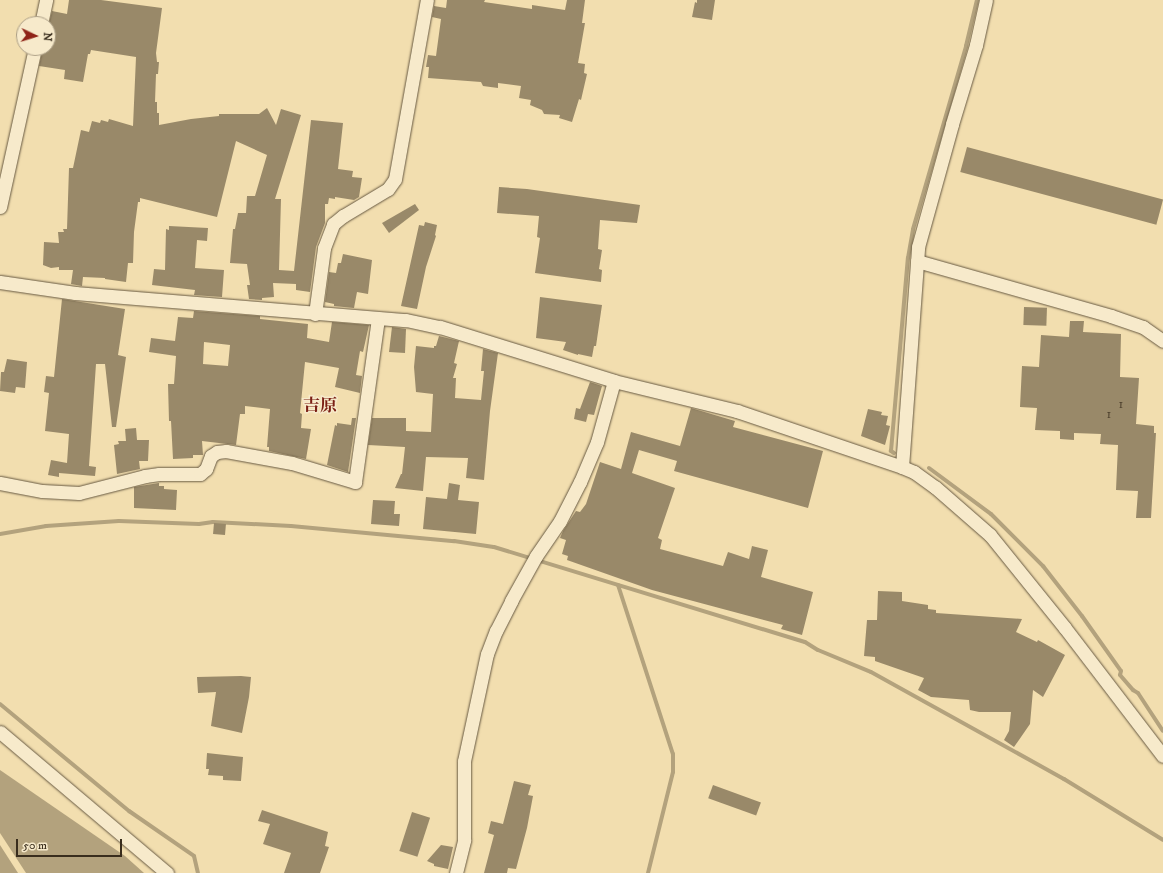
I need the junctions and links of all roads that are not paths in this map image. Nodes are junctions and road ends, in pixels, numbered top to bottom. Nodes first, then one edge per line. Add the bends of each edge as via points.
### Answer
1 (46, 0) edge
2 (426, 0) edge
3 (986, 0) edge
4 (42, 16) edge
5 (33, 56) edge
6 (0, 208) edge
7 (917, 260) junction
8 (0, 282) edge
9 (315, 314) junction
10 (378, 318) junction
11 (1163, 341) edge
12 (614, 381) junction
13 (902, 467) junction
14 (0, 483) edge
15 (0, 732) edge
16 (1163, 756) edge
17 (167, 873) edge
18 (456, 873) edge

1 - 4 street
2 - 9 street via 394,179 388,189 333,224 324,248
3 - 7 street via 976,45 920,234
5 - 6 street
7 - 11 street via 1111,316 1143,327
7 - 13 street
8 - 9 street via 74,293
9 - 10 street
10 - 12 street via 406,320 440,327
10 - 14 street via 355,482 292,463 226,451 211,456 206,469 200,474 145,476 79,493 42,492
12 - 13 street via 737,411
12 - 18 street via 596,442 580,482 496,631 482,673 464,761 464,840
13 - 16 street via 935,487 990,535
15 - 17 street

